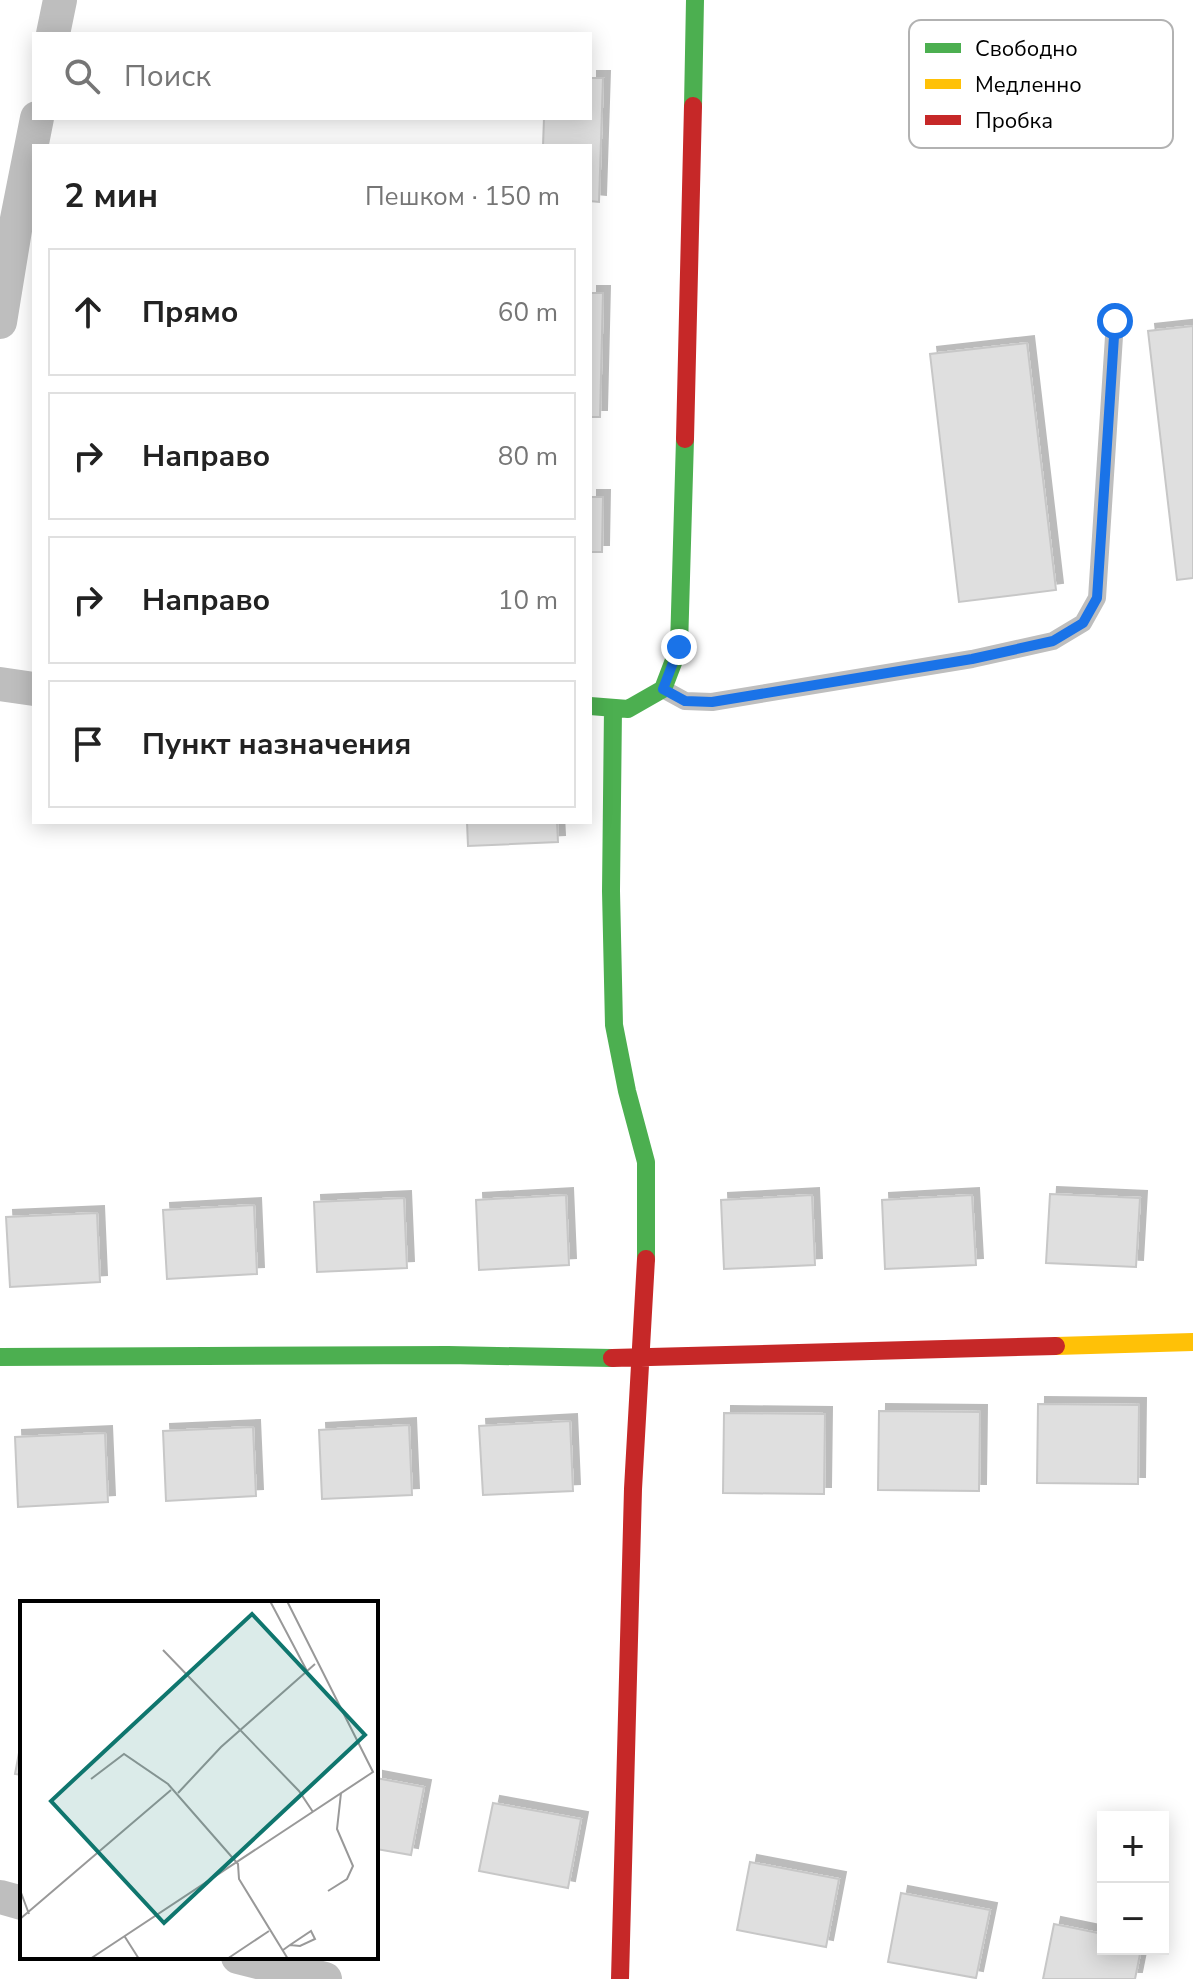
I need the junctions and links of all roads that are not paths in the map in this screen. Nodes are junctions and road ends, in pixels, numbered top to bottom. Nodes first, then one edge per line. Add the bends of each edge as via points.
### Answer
1 (60, 0) edge
2 (695, 0) edge
3 (53, 32) edge
4 (37, 120) edge
5 (1115, 321) dead end
6 (0, 322) edge
7 (0, 684) edge
8 (32, 689) edge
9 (663, 689) junction
10 (592, 706) edge
11 (613, 708) junction
12 (1193, 1342) edge
13 (0, 1357) edge
14 (640, 1359) junction
15 (0, 1897) edge
16 (20, 1902) edge
17 (246, 1959) edge
18 (325, 1979) edge
19 (620, 1979) edge

1 - 3 street
2 - 9 street via 679,647
4 - 6 street
5 - 9 lane via 1097,598 1083,623 1053,641 985,656 727,700 685,701
7 - 8 street
9 - 11 street via 628,709
10 - 11 street
11 - 14 street via 614,1025 646,1162
12 - 14 street
13 - 14 street
14 - 19 street
15 - 16 street
17 - 18 street

